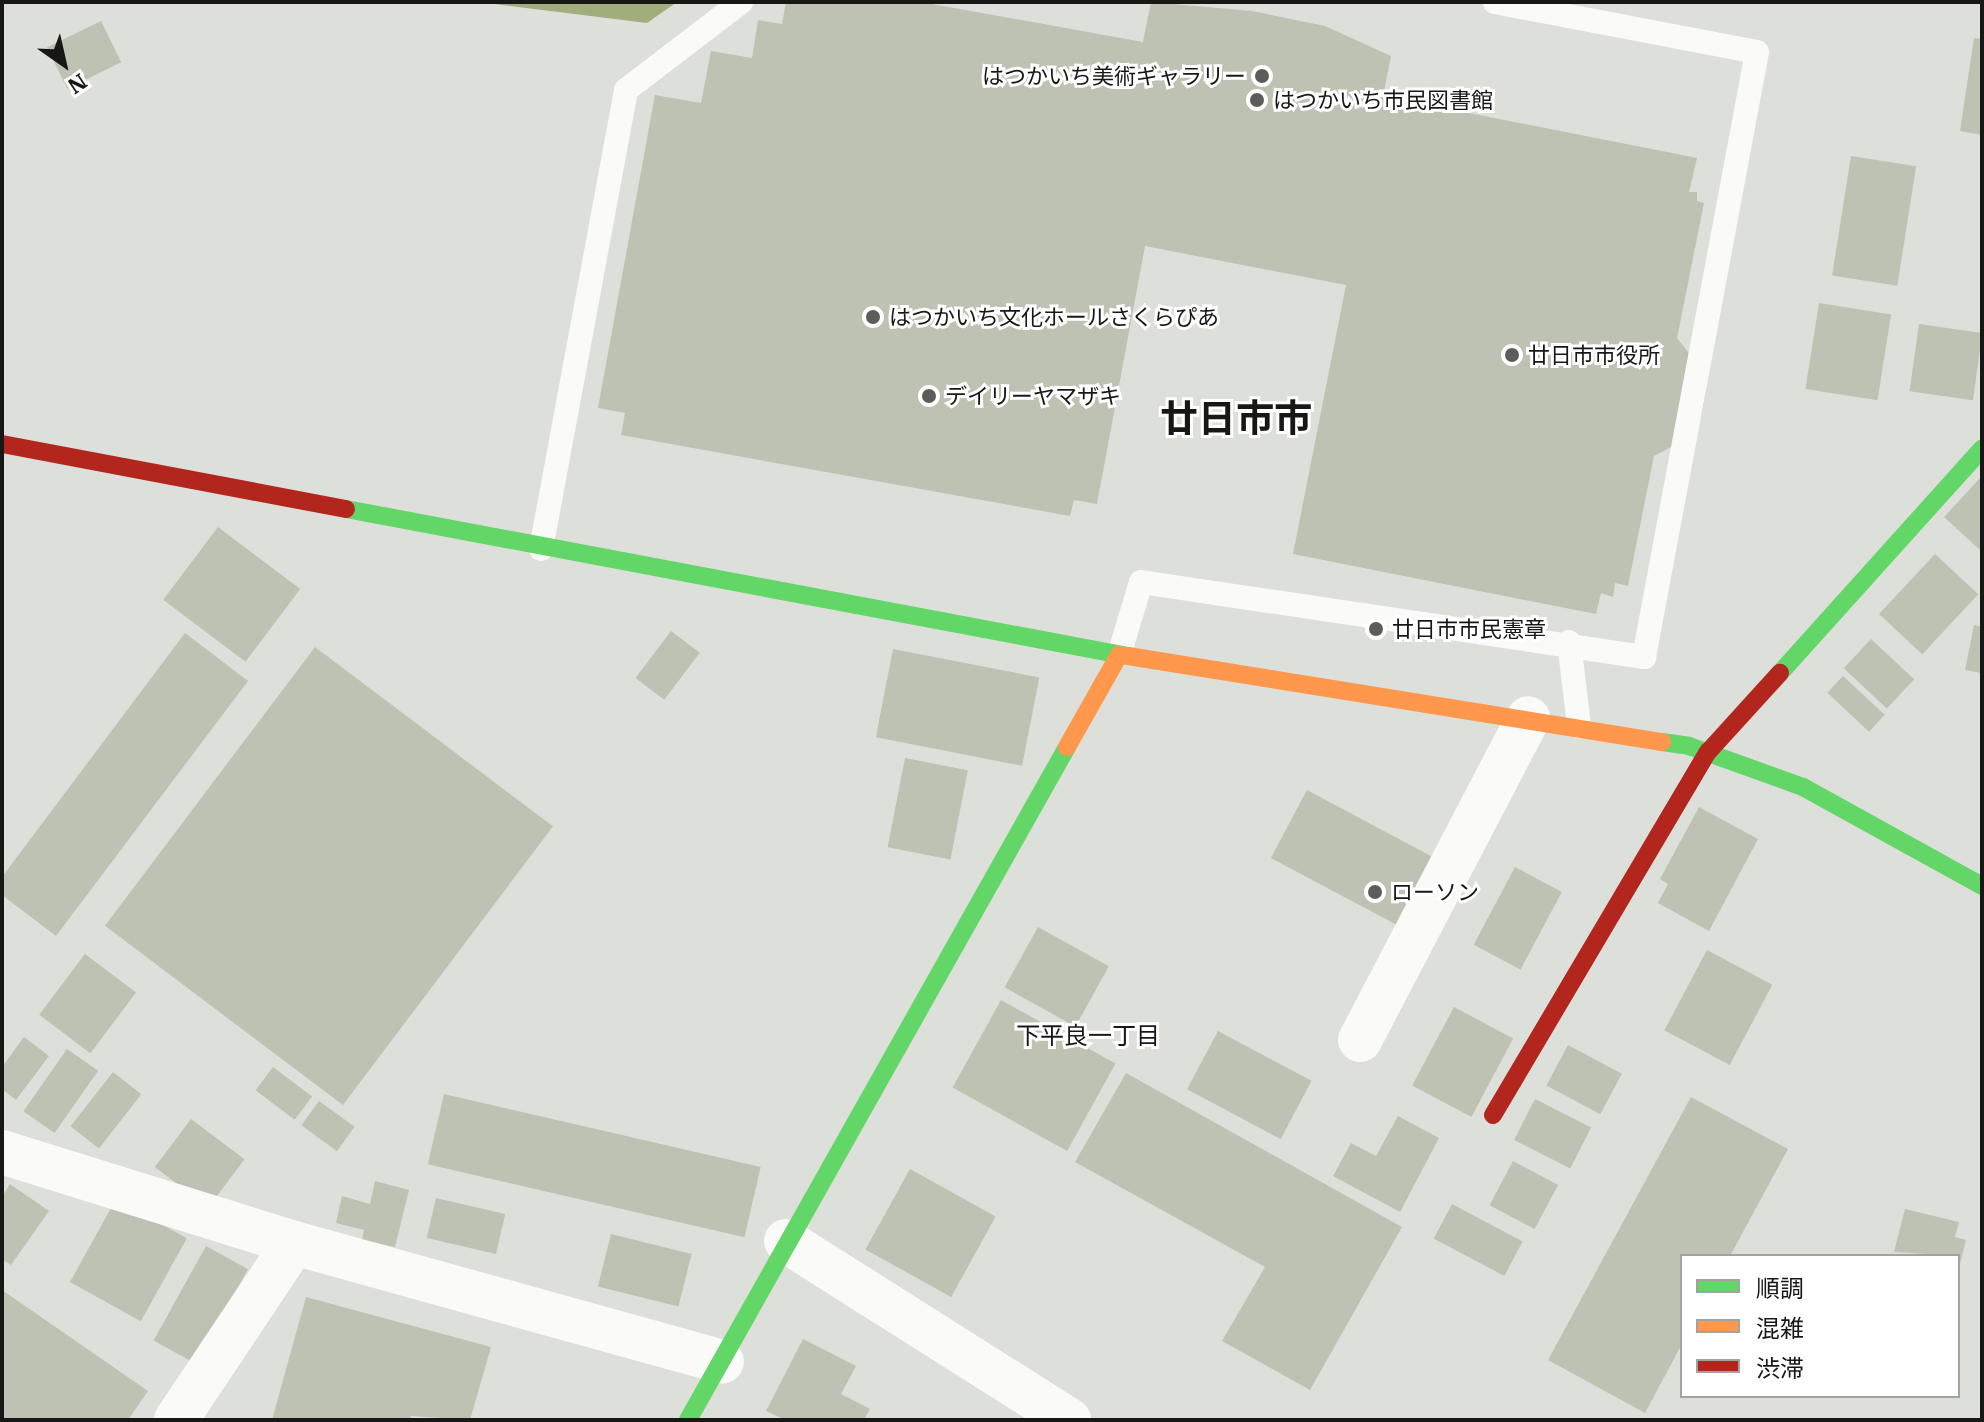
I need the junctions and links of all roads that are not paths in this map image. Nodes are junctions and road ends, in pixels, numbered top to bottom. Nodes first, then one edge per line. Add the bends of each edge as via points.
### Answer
1 (741, 2) edge
2 (1495, 2) edge
3 (2, 444) edge
4 (1982, 449) edge
5 (541, 549) junction
6 (1569, 642) junction
7 (1119, 655) junction
8 (1528, 718) junction
9 (1579, 726) junction
10 (1708, 752) junction
11 (1982, 886) edge
12 (1360, 1040) dead end
13 (1493, 1115) dead end
14 (2, 1152) edge
15 (786, 1241) junction
16 (294, 1243) junction
17 (722, 1362) junction
18 (176, 1420) edge
19 (688, 1420) edge
20 (1069, 1420) edge

1 - 5 lane via 626,90
2 - 6 lane via 1757,52 1644,657
3 - 5 street
4 - 10 street
5 - 7 street
6 - 7 lane via 1141,582
6 - 9 lane
7 - 8 street
7 - 15 street
8 - 9 street
8 - 12 street
9 - 10 street
10 - 11 street via 1803,787
10 - 13 street
14 - 16 street
15 - 17 street
15 - 20 street
16 - 17 street
16 - 18 street
17 - 19 street

